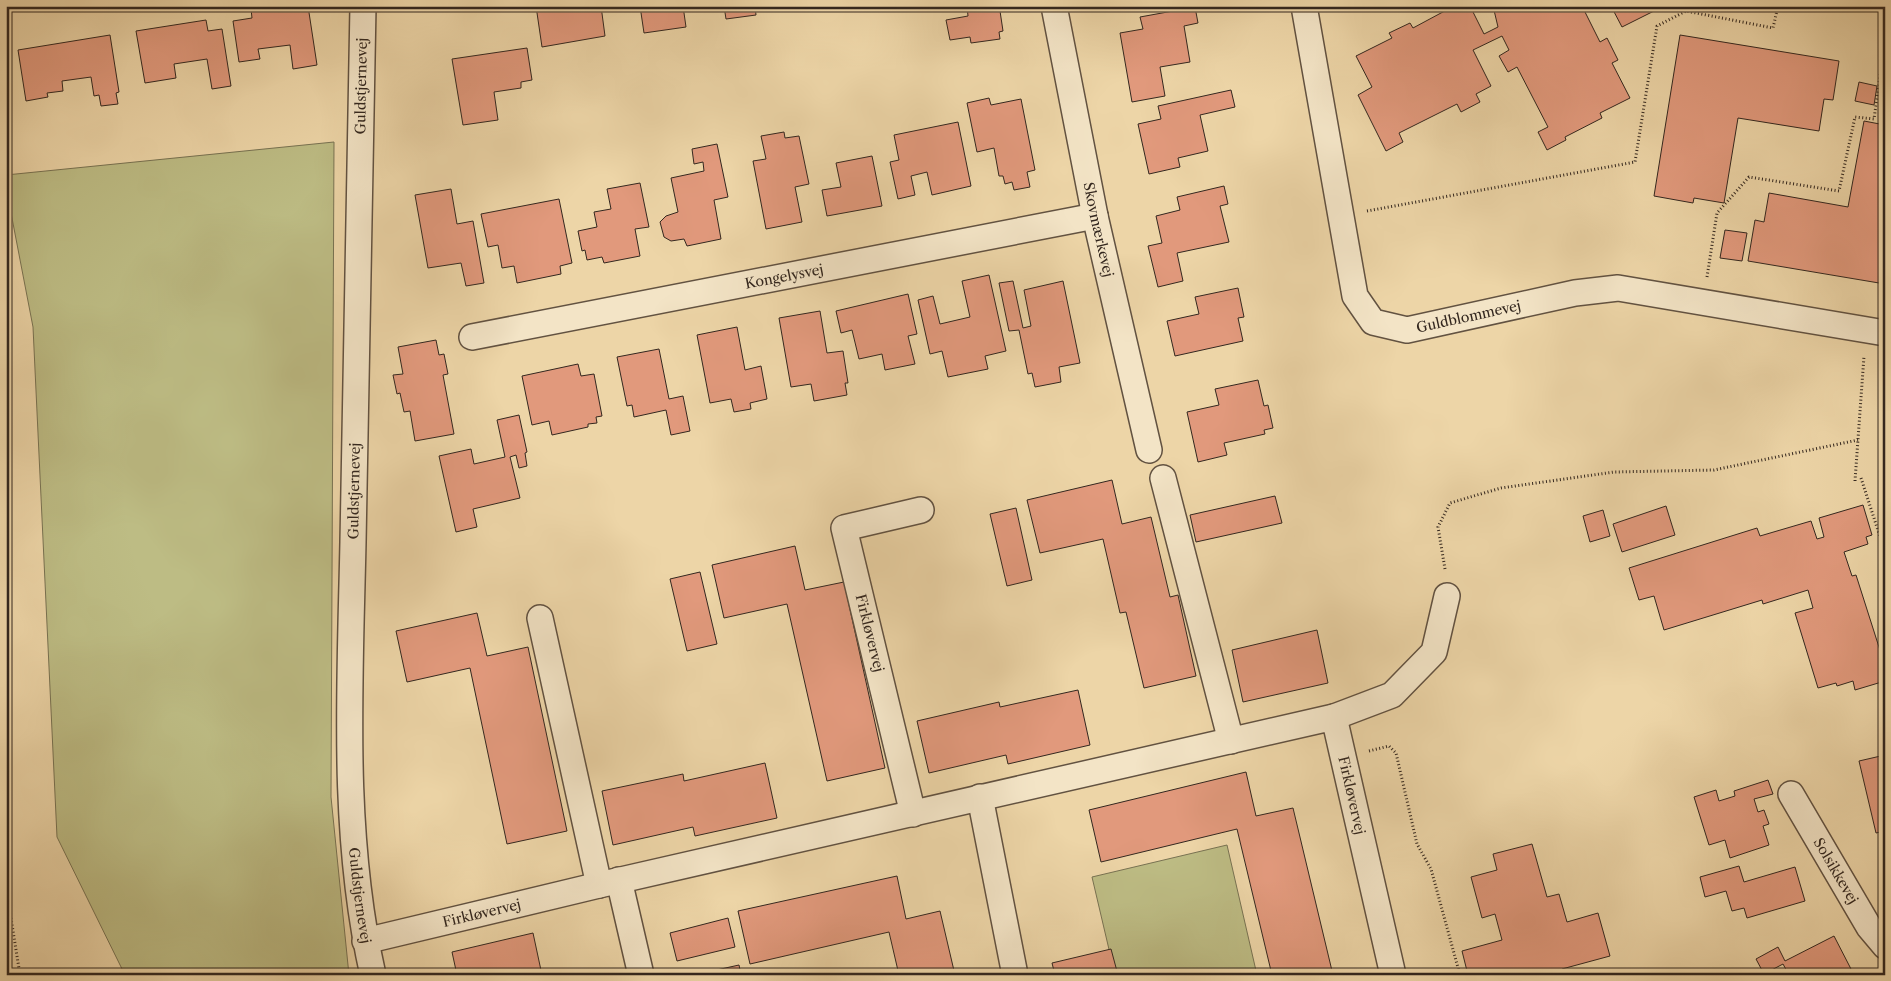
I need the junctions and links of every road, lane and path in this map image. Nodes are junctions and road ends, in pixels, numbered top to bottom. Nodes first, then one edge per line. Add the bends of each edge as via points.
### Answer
1 (362, 6) edge
2 (1054, 6) edge
3 (1304, 6) edge
4 (1778, 6) edge
5 (1885, 40) edge
6 (1341, 215) junction
7 (1095, 216) junction
8 (1703, 302) junction
9 (1875, 332) edge
10 (472, 337) dead end
11 (1858, 440) junction
12 (1149, 450) dead end
13 (1163, 478) dead end
14 (1861, 478) dead end
15 (1855, 480) dead end
16 (921, 510) dead end
17 (6, 547) edge
18 (1885, 552) edge
19 (1447, 596) joint
20 (540, 618) dead end
21 (1334, 717) junction
22 (1231, 741) junction
23 (1343, 756) junction
24 (1791, 794) dead end
25 (980, 797) junction
26 (913, 814) junction
27 (609, 882) junction
28 (365, 941) junction
29 (1885, 946) edge
30 (20, 975) edge
31 (373, 975) edge
32 (641, 975) edge
33 (1016, 975) edge
34 (1393, 975) edge
35 (1460, 975) edge

1 - 28 street, Guldstjernevej via 350,684 351,805
2 - 7 street, Skovmærkevej
3 - 6 street, Guldblommevej
4 - 6 path via 1773,28 1686,11 1657,26 1634,162
5 - 8 path via 1874,119 1854,117 1839,191 1750,177 1717,213
6 - 8 street, Guldblommevej via 1355,296 1373,322 1407,330 1575,293 1618,288
7 - 10 street, Kongelysvej
7 - 12 street, Skovmærkevej
8 - 9 street, Guldblommevej
9 - 11 path
11 - 15 path
11 - 19 path via 1714,470 1614,472 1501,488 1450,503 1438,526
13 - 22 street
14 - 18 path
16 - 26 street, Firkløvervej via 844,528
17 - 30 path via 10,912
19 - 21 street via 1434,652 1392,695
20 - 27 street
21 - 22 street, Firkløvervej
21 - 23 street, Firkløvervej
22 - 25 street, Firkløvervej
23 - 34 street, Firkløvervej
23 - 35 path via 1389,746 1396,753 1417,844 1431,869
24 - 29 street, Solsikkevej via 1869,927
25 - 26 street, Firkløvervej
25 - 33 street
26 - 27 street, Firkløvervej
27 - 28 street, Firkløvervej
27 - 32 street
28 - 31 street, Guldstjernevej

